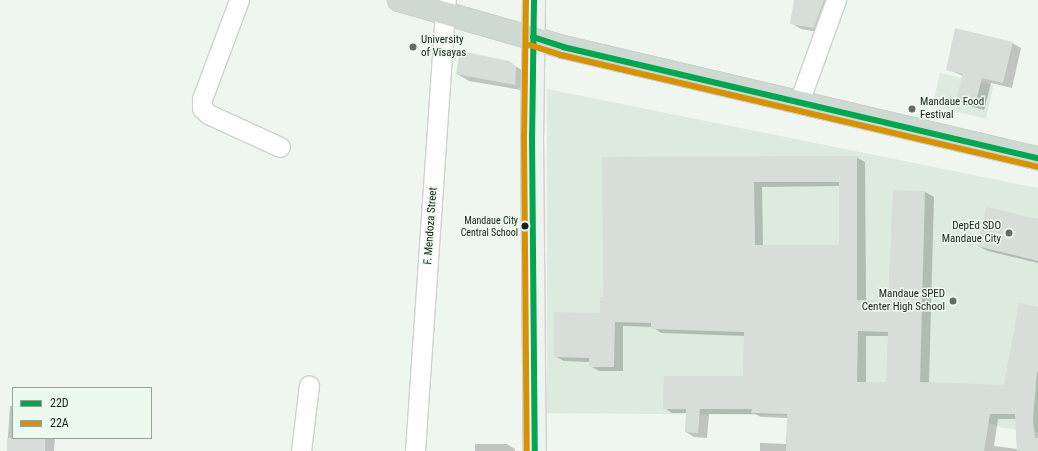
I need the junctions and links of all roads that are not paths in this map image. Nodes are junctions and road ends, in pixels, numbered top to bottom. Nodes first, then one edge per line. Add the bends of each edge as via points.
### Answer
1 (239, 0) edge
2 (399, 0) edge
3 (534, 0) edge
4 (836, 0) edge
5 (446, 6) edge
6 (533, 38) junction
7 (799, 102) junction
8 (280, 147) dead end
9 (1038, 158) edge
10 (310, 385) dead end
11 (301, 451) edge
12 (415, 451) edge
13 (535, 451) edge

1 - 8 street via 202,99 202,108 208,114
2 - 5 highway
3 - 6 street
4 - 7 street
5 - 6 highway
5 - 12 street, F. Mendoza Street
6 - 7 highway
6 - 13 street
7 - 9 highway
10 - 11 street

